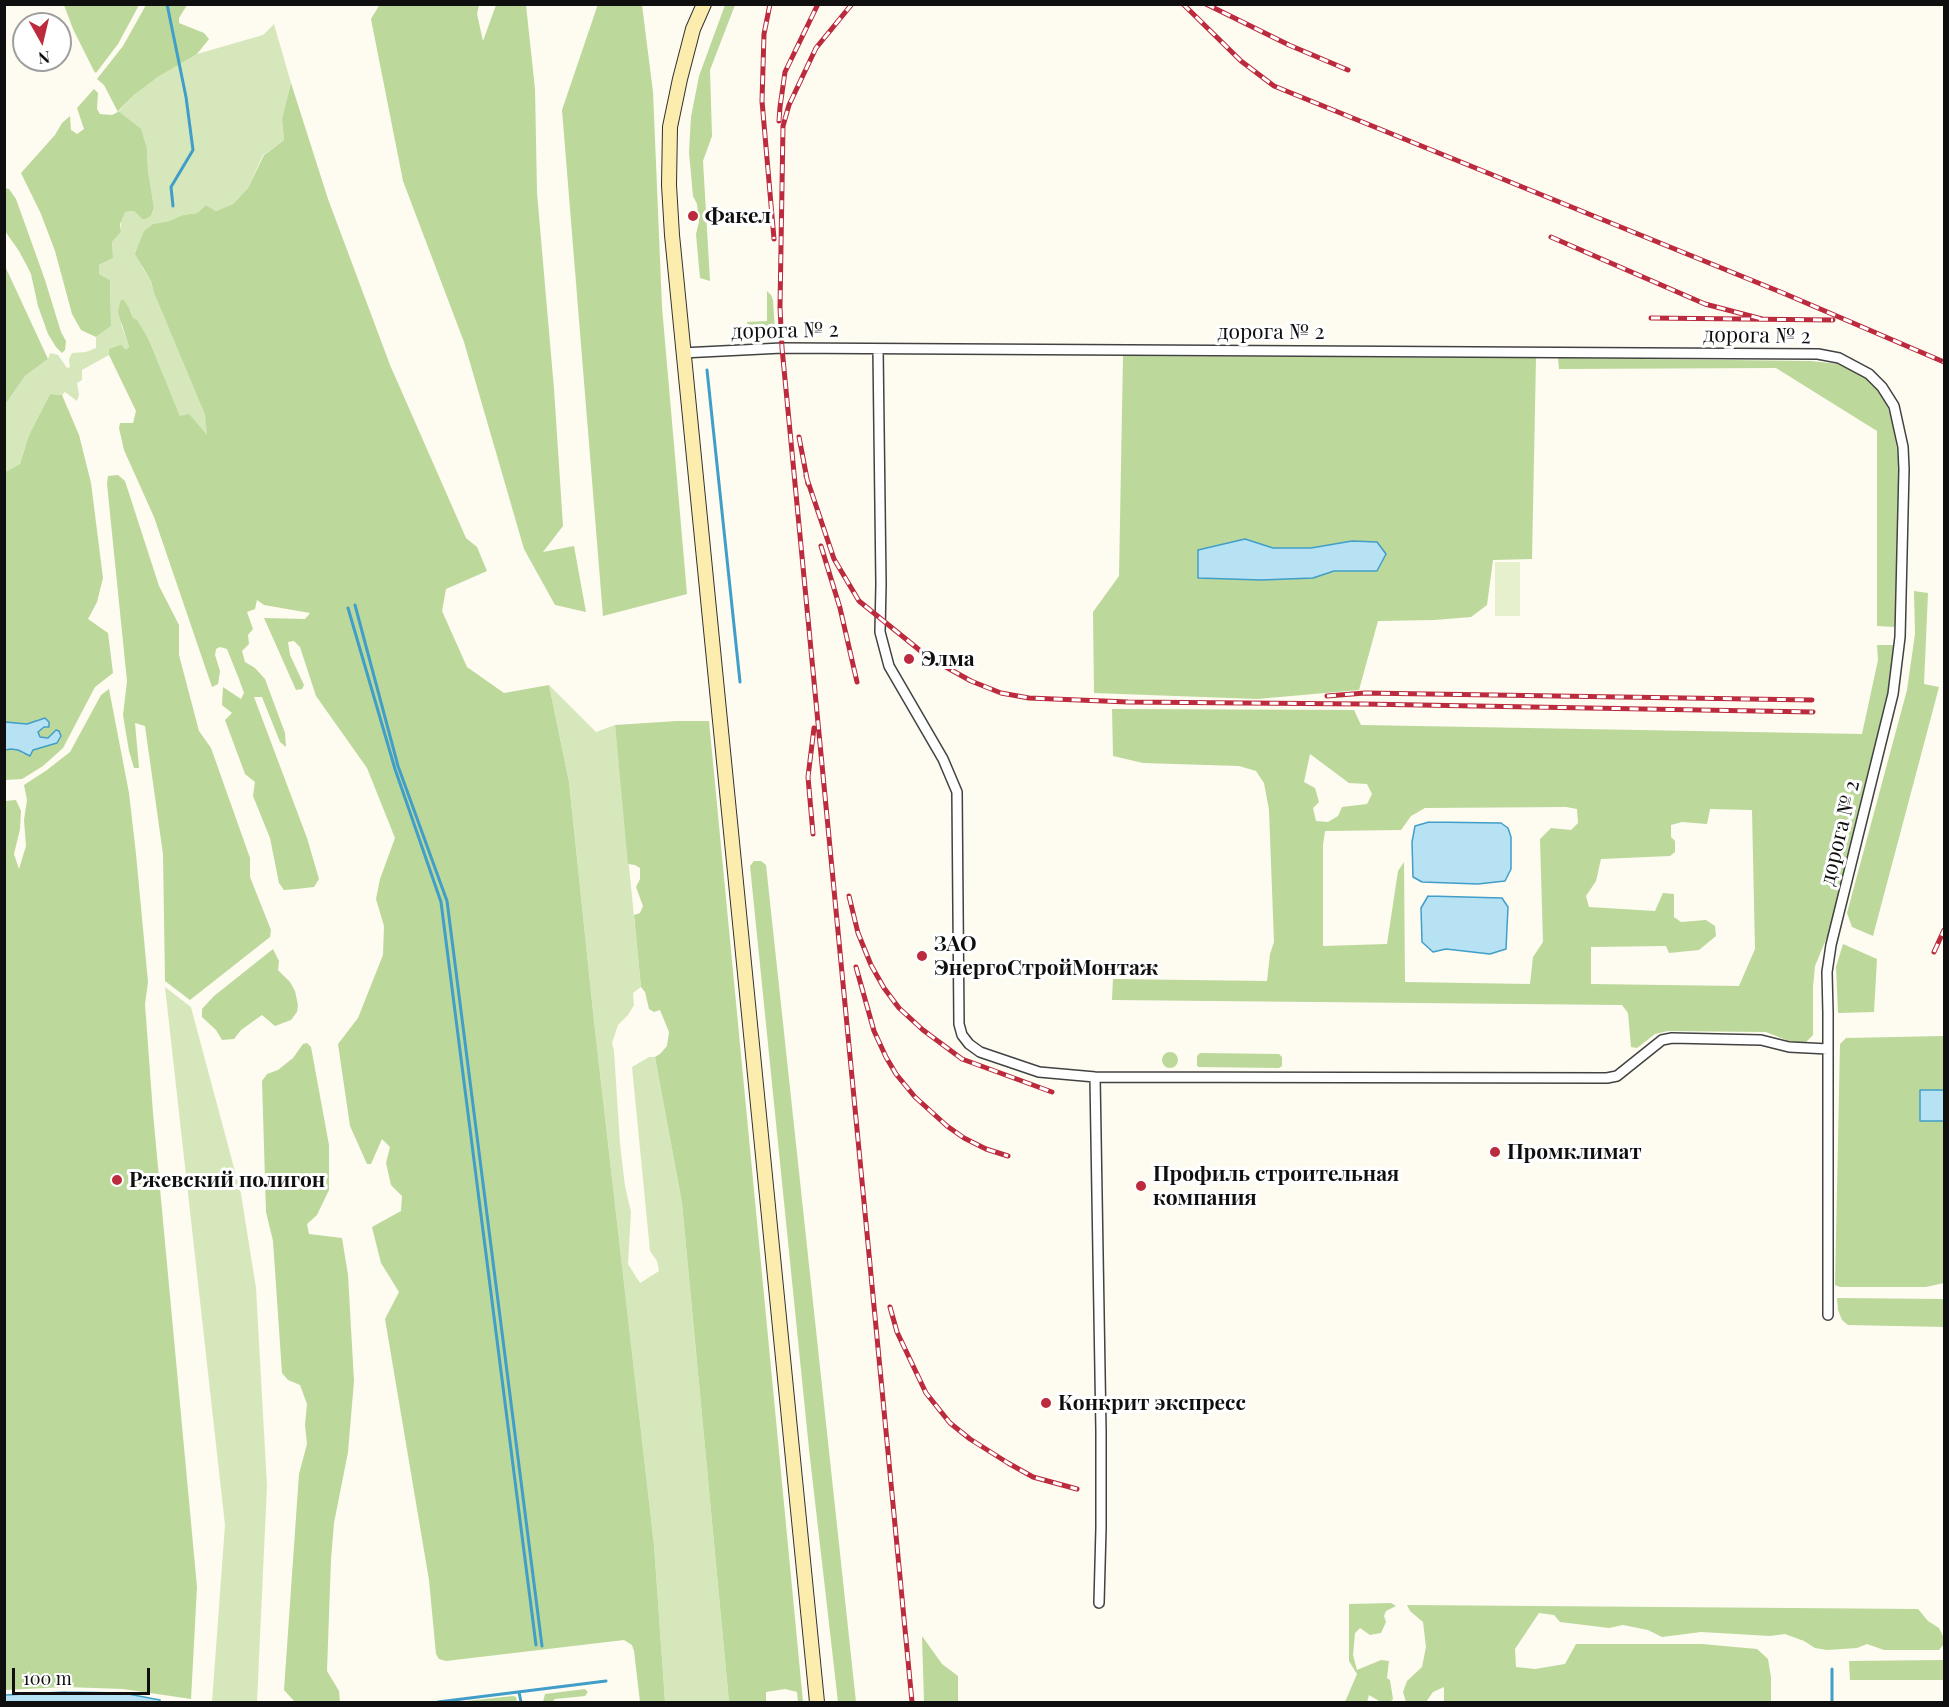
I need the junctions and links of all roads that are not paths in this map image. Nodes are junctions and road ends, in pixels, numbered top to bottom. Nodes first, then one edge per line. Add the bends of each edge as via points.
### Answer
1 (704, 4) edge
2 (878, 349) junction
3 (682, 353) junction
4 (1828, 1049) junction
5 (1095, 1077) junction
6 (1828, 1315) dead end
7 (1099, 1603) dead end
8 (817, 1702) edge

1 - 3 main road via 693,29 670,127 670,205
2 - 3 street, дорога № 2
2 - 4 street, дорога № 2 via 1818,354 1839,358 1869,374 1894,406 1903,447 1900,637 1893,694 1831,945 1827,972
2 - 5 street via 880,632 890,666 943,759 957,792 962,1035 980,1052 1039,1072
3 - 8 main road
4 - 5 street via 1789,1047 1761,1040 1672,1038 1654,1045 1617,1077 1607,1078
4 - 6 street, дорога № 2
5 - 7 street via 1101,1453

